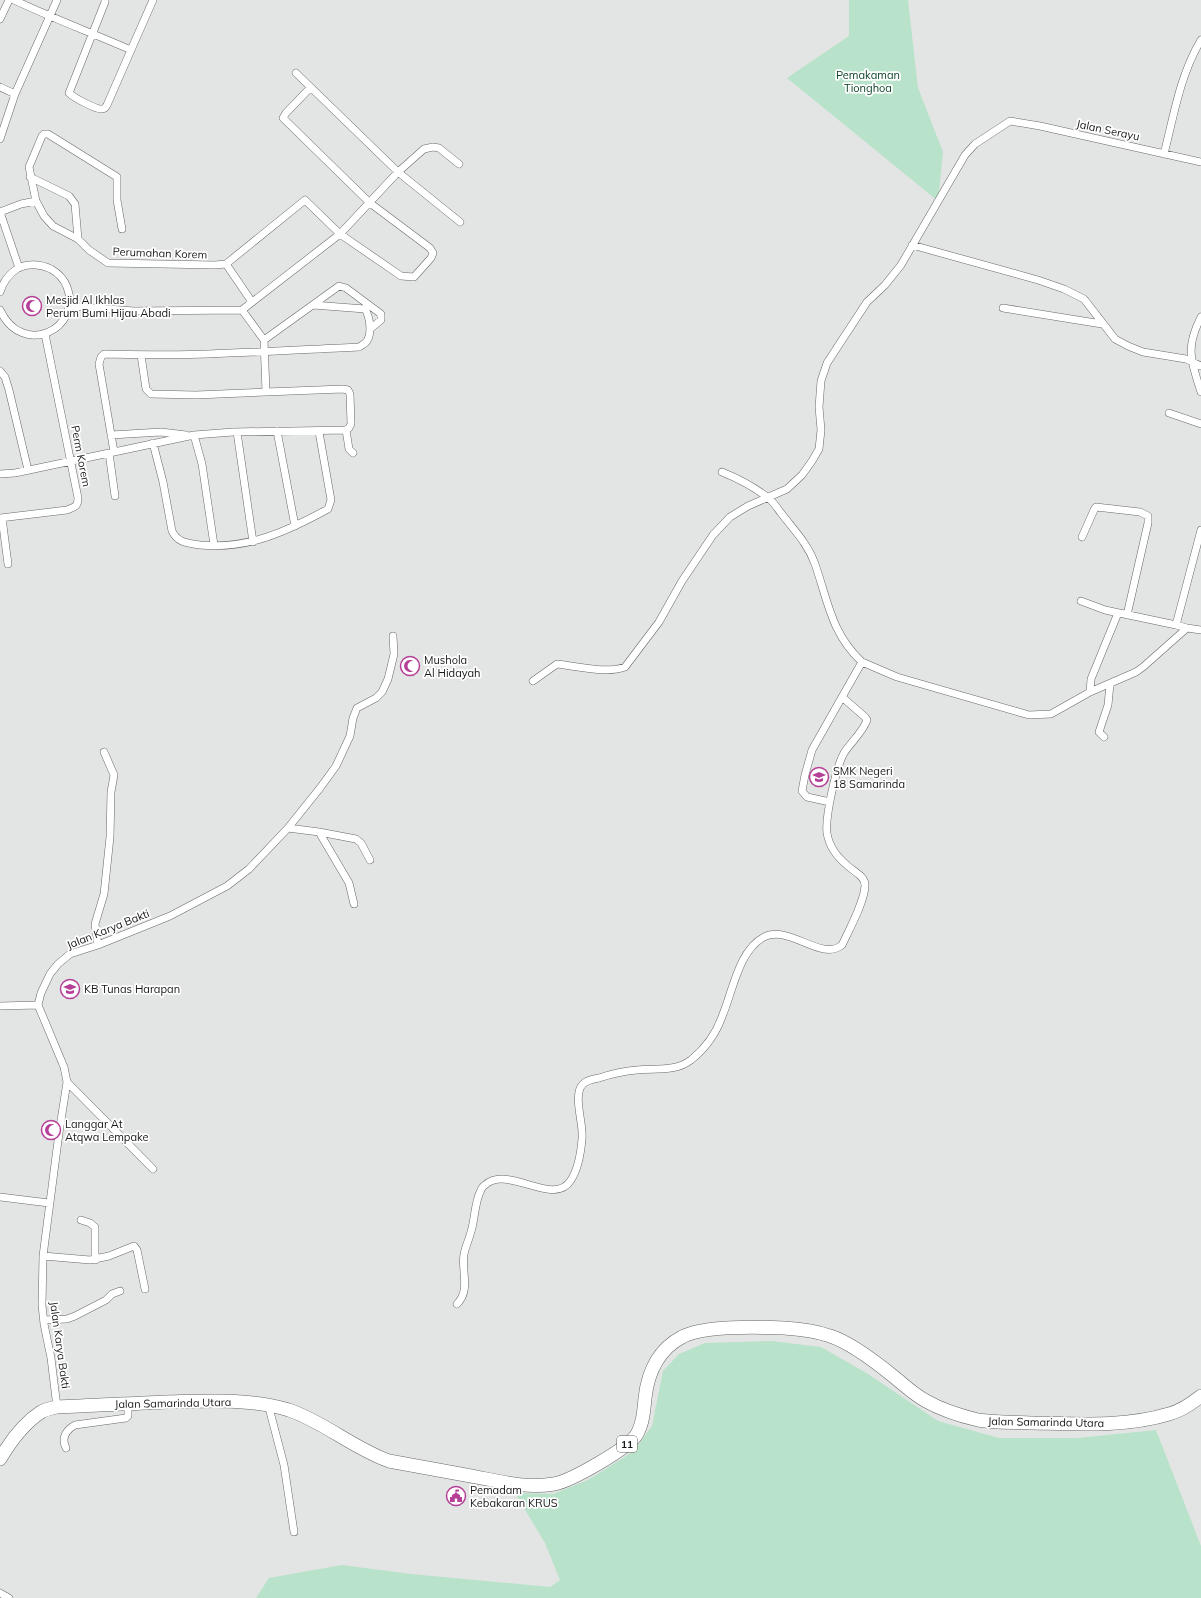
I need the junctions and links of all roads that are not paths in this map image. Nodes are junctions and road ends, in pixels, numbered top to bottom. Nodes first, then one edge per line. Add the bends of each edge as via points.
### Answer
1 (9, 0) edge
2 (14, 0) edge
3 (57, 0) edge
4 (105, 0) edge
5 (153, 0) edge
6 (50, 17) junction
7 (0, 19) edge
8 (92, 33) junction
9 (1201, 40) edge
10 (131, 50) junction
11 (296, 73) dead end
12 (0, 87) edge
13 (310, 88) junction
14 (15, 94) junction
15 (1, 135) edge
16 (1164, 154) junction
17 (1201, 162) edge
18 (459, 164) dead end
19 (398, 172) junction
20 (30, 177) junction
21 (36, 201) junction
22 (370, 203) junction
23 (0, 212) edge
24 (460, 222) dead end
25 (122, 229) dead end
26 (340, 234) junction
27 (78, 239) junction
28 (912, 245) junction
29 (226, 264) junction
30 (20, 268) junction
31 (0, 292) edge
32 (252, 302) junction
33 (313, 305) junction
34 (69, 306) junction
35 (367, 307) junction
36 (1003, 308) dead end
37 (0, 310) edge
38 (242, 310) junction
39 (1201, 317) edge
40 (1102, 324) junction
41 (370, 329) junction
42 (45, 334) junction
43 (264, 340) junction
44 (265, 353) junction
45 (141, 355) junction
46 (1191, 362) junction
47 (1201, 366) edge
48 (0, 371) edge
49 (266, 392) junction
50 (1201, 392) edge
51 (1169, 413) dead end
52 (1201, 424) edge
53 (346, 430) junction
54 (277, 431) junction
55 (237, 432) junction
56 (319, 432) junction
57 (111, 435) junction
58 (192, 435) junction
59 (153, 443) junction
60 (112, 452) junction
61 (353, 453) dead end
62 (70, 461) junction
63 (28, 470) junction
64 (722, 472) dead end
65 (0, 474) edge
66 (116, 496) dead end
67 (769, 498) junction
68 (1, 518) edge
69 (295, 526) junction
70 (1201, 530) edge
71 (1082, 538) dead end
72 (253, 542) junction
73 (214, 546) junction
74 (8, 564) dead end
75 (1081, 601) dead end
76 (1118, 613) junction
77 (1127, 615) junction
78 (1176, 625) junction
79 (1187, 628) junction
80 (1201, 630) edge
81 (393, 636) dead end
82 (862, 662) junction
83 (533, 681) dead end
84 (1110, 684) junction
85 (1090, 692) junction
86 (842, 697) junction
87 (1104, 737) dead end
88 (104, 752) dead end
89 (830, 802) junction
90 (288, 828) junction
91 (319, 832) junction
92 (370, 860) dead end
93 (354, 904) dead end
94 (98, 945) junction
95 (38, 1005) junction
96 (0, 1006) edge
97 (67, 1082) junction
98 (153, 1169) dead end
99 (0, 1197) edge
100 (49, 1203) junction
101 (81, 1220) dead end
102 (43, 1256) junction
103 (95, 1260) junction
104 (145, 1289) dead end
105 (120, 1291) dead end
106 (457, 1304) dead end
107 (44, 1320) junction
108 (1201, 1396) edge
109 (128, 1404) junction
110 (268, 1404) junction
111 (56, 1407) junction
112 (66, 1448) dead end
113 (0, 1459) edge
114 (294, 1532) dead end
115 (0, 1593) edge
116 (9, 1598) edge

1 - 7 street
2 - 6 street
3 - 6 street
4 - 8 street
5 - 10 street
6 - 8 street
6 - 14 street
8 - 10 street
8 - 10 street via 69,93 101,110 105,109
9 - 16 street via 1179,90
11 - 13 street
12 - 14 street
13 - 19 street
13 - 22 street via 283,118
14 - 15 street
16 - 17 street, Jalan Serayu
16 - 28 street, Jalan Serayu via 1010,121 981,140 965,155
18 - 19 street via 439,148 429,147
19 - 22 street
19 - 24 street
20 - 21 street, Perumahan Korem
20 - 25 street via 28,167 42,136 48,134 117,177 117,200
20 - 27 street via 73,200
21 - 23 street
21 - 27 street, Perumahan Korem via 48,222
22 - 26 street
22 - 26 street via 432,251 431,258 414,277 401,276
23 - 30 street
26 - 29 street via 305,200
26 - 32 street
27 - 29 street, Perumahan Korem via 108,263
28 - 40 street via 1058,287 1084,299 1096,312
28 - 67 street via 901,265 856,316 827,362 821,382 821,430 816,455 802,475 787,489
29 - 32 street
30 - 31 street via 9,275
30 - 34 street via 38,265 56,272 67,287
32 - 38 street
33 - 35 street
33 - 35 street via 339,286 346,288
33 - 43 street
34 - 38 street via 134,311
34 - 42 street via 65,318 57,328
35 - 41 street
35 - 41 street via 380,312 382,317
36 - 40 street
37 - 42 street via 13,328 23,333
38 - 43 street
39 - 46 street via 1190,347
40 - 46 street via 1115,339 1128,346 1143,352
41 - 44 street via 368,340 359,347
42 - 62 street, Perm Korem
43 - 44 street
44 - 45 street
44 - 49 street
45 - 49 street via 146,389 151,394
45 - 57 street via 104,354 99,361
46 - 47 street
46 - 50 street
48 - 63 street via 10,390
49 - 53 street via 348,390 351,424
51 - 52 street
53 - 56 street
53 - 61 street via 349,449
54 - 55 street
54 - 56 street
54 - 69 street
55 - 58 street
55 - 72 street
56 - 69 street via 331,502 328,509
57 - 58 street via 161,432
57 - 60 street
58 - 59 street
58 - 73 street via 202,464
59 - 60 street
59 - 73 street via 175,537 188,544
60 - 62 street
60 - 66 street
62 - 63 street
62 - 68 street, Perm Korem via 78,498 75,507
63 - 65 street
64 - 67 street
67 - 82 street via 810,552 831,615 849,650
67 - 83 street via 748,506 730,517 714,535 682,581 659,622 625,667 618,670 557,664
68 - 74 street
69 - 72 street
70 - 78 street
71 - 77 street via 1096,507 1140,512 1148,516
72 - 73 street
75 - 76 street
76 - 77 street
76 - 85 street via 1091,679
77 - 78 street
78 - 79 street
79 - 80 street
79 - 84 street via 1143,667
81 - 90 street, Jalan Karya Bakti via 394,654 382,692 357,708 350,736 336,766
82 - 85 street via 897,677 1029,716 1051,714
82 - 86 street
84 - 85 street
84 - 87 street via 1108,705 1099,732
86 - 89 street via 867,720 844,753
86 - 89 street via 812,750 802,791 806,797
88 - 94 street via 114,775 104,894 94,924
89 - 106 street via 827,834 830,843 838,856 861,876 866,885 863,898 842,945 831,950 783,935 772,934 764,937 745,957 714,1034 691,1060 671,1069 635,1070 607,1075 583,1084 578,1098 582,1139 578,1162 571,1180 564,1187 553,1190 508,1179 496,1179 484,1185 479,1195 464,1255 465,1291
90 - 91 street
90 - 94 street, Jalan Karya Bakti via 248,869 227,886 170,916
91 - 92 street via 359,840
91 - 93 street via 351,887
94 - 95 street, Jalan Karya Bakti via 70,954 58,964 50,974
95 - 96 street
95 - 97 street, Jalan Karya Bakti via 64,1067
97 - 98 street
97 - 100 street, Jalan Karya Bakti
99 - 100 street
100 - 102 street, Jalan Karya Bakti
101 - 103 street via 95,1227
102 - 103 street
102 - 107 street, Jalan Karya Bakti
103 - 104 street via 134,1246
105 - 107 street via 75,1316
107 - 111 street, Jalan Karya Bakti
108 - 110 highway, Jalan Samarinda Utara / 11 via 1172,1414 1115,1423 980,1420 944,1410 927,1402 863,1354 831,1336 786,1328 733,1328 698,1332 684,1336 668,1346 660,1356 648,1381 644,1413 634,1438 568,1480 555,1484 531,1485 517,1485 389,1461 369,1453 316,1422
109 - 110 highway, Jalan Samarinda Utara / 11 via 213,1400
109 - 111 highway, Jalan Samarinda Utara / 11
109 - 112 street via 126,1418 69,1428 64,1439
110 - 114 street via 284,1465
111 - 113 highway, Jalan Samarinda Utara / 11 via 43,1411 34,1418 8,1446
115 - 116 street

